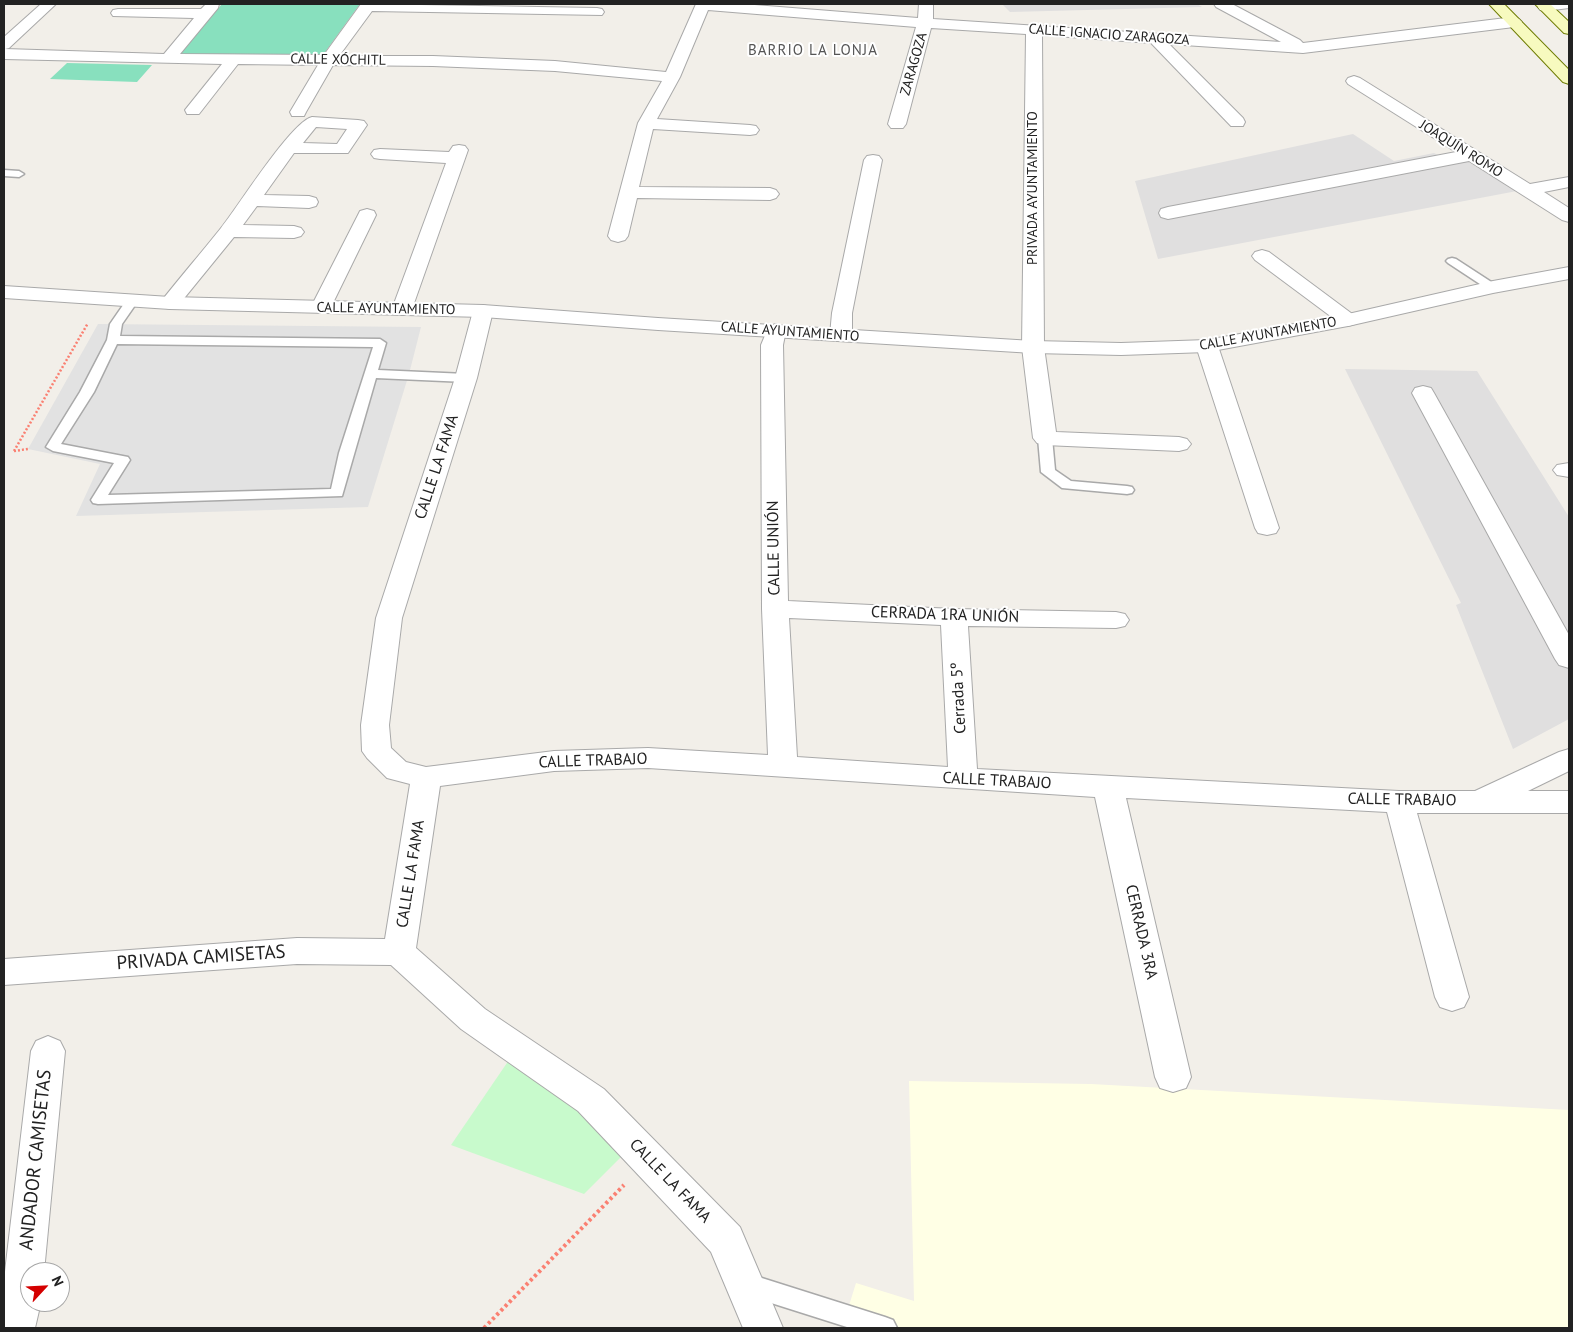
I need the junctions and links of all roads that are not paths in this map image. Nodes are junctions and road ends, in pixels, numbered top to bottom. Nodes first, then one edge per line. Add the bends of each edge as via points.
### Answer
1 (48, 4) edge
2 (703, 4) edge
3 (926, 4) edge
4 (1248, 4) edge
5 (1496, 4) edge
6 (1569, 4) edge
7 (368, 5) edge
8 (1224, 5) edge
9 (1544, 5) edge
10 (487, 6) edge
11 (209, 9) edge
12 (597, 12) dead end
13 (118, 13) dead end
14 (925, 22) junction
15 (1514, 22) junction
16 (1034, 30) junction
17 (1569, 30) edge
18 (1155, 38) junction
19 (4, 45) edge
20 (1303, 48) junction
21 (4, 54) edge
22 (168, 59) junction
23 (329, 59) junction
24 (234, 60) junction
25 (672, 77) junction
26 (1569, 79) edge
27 (1354, 81) dead end
28 (193, 110) dead end
29 (298, 112) dead end
30 (1237, 122) dead end
31 (646, 123) junction
32 (897, 124) dead end
33 (750, 130) dead end
34 (289, 148) dead end
35 (1470, 155) junction
36 (873, 160) dead end
37 (379, 161) dead end
38 (4, 173) edge
39 (19, 174) dead end
40 (1569, 182) edge
41 (1527, 190) junction
42 (630, 192) junction
43 (770, 194) dead end
44 (251, 200) junction
45 (309, 202) dead end
46 (1168, 213) dead end
47 (367, 215) dead end
48 (1569, 216) edge
49 (229, 231) junction
50 (294, 232) dead end
51 (618, 236) dead end
52 (1262, 256) dead end
53 (1452, 262) dead end
54 (1569, 273) edge
55 (1493, 287) junction
56 (4, 292) edge
57 (132, 301) junction
58 (170, 303) junction
59 (321, 307) junction
60 (402, 309) junction
61 (483, 311) junction
62 (1348, 320) junction
63 (776, 330) junction
64 (840, 335) junction
65 (114, 340) junction
66 (1207, 346) junction
67 (1033, 347) junction
68 (369, 374) junction
69 (466, 378) junction
70 (1423, 393) dead end
71 (1045, 438) junction
72 (1179, 444) dead end
73 (1128, 490) dead end
74 (1267, 528) dead end
75 (775, 609) junction
76 (954, 617) junction
77 (1116, 620) dead end
78 (1569, 659) edge
79 (1569, 759) edge
80 (783, 766) junction
81 (426, 776) junction
82 (963, 779) junction
83 (1108, 787) junction
84 (1399, 802) junction
85 (1480, 802) junction
86 (1569, 802) edge
87 (399, 952) junction
88 (4, 972) edge
89 (1452, 997) dead end
90 (48, 1051) dead end
91 (1173, 1077) dead end
92 (744, 1283) junction
93 (16, 1328) edge
94 (763, 1328) edge
95 (885, 1328) edge

1 - 19 street
2 - 14 street, CALLE IGNACIO ZARAGOZA
2 - 25 street
3 - 14 street, ZARAGOZA
4 - 8 street
5 - 15 main road
6 - 9 street
7 - 10 street
7 - 23 street
8 - 20 street
9 - 17 main road
10 - 12 street
11 - 13 street
11 - 22 street
14 - 16 street, CALLE IGNACIO ZARAGOZA
14 - 32 street, ZARAGOZA
15 - 20 street, CALLE IGNACIO ZARAGOZA
15 - 26 main road
16 - 18 street, CALLE IGNACIO ZARAGOZA
16 - 67 street, PRIVADA AYUNTAMIENTO
18 - 20 street, CALLE IGNACIO ZARAGOZA
18 - 30 street
21 - 22 street, CALLE XÓCHITL
22 - 24 street, CALLE XÓCHITL
23 - 24 street, CALLE XÓCHITL
23 - 25 street, CALLE XÓCHITL via 554,66
23 - 29 street
24 - 28 street
25 - 31 street
27 - 35 street, JOAQUÍN ROMO
31 - 33 street
31 - 42 street
34 - 44 street
35 - 41 street, JOAQUÍN ROMO
35 - 46 street
36 - 64 street
37 - 60 street via 456,159
38 - 39 lane
40 - 41 street
41 - 48 street, JOAQUÍN ROMO
42 - 43 street
42 - 51 street
44 - 45 street
44 - 49 street
47 - 59 street
49 - 50 street
49 - 58 street
52 - 62 street
53 - 55 lane
54 - 55 street, CALLE AYUNTAMIENTO
55 - 62 street, CALLE AYUNTAMIENTO
56 - 57 street, CALLE AYUNTAMIENTO
57 - 58 street, CALLE AYUNTAMIENTO
57 - 65 lane via 116,324
58 - 59 street, CALLE AYUNTAMIENTO
59 - 60 street, CALLE AYUNTAMIENTO
60 - 61 street, CALLE AYUNTAMIENTO
61 - 63 street, CALLE AYUNTAMIENTO
61 - 69 street, CALLE LA FAMA
62 - 66 street, CALLE AYUNTAMIENTO
63 - 64 street, CALLE AYUNTAMIENTO
63 - 75 street, CALLE UNIÓN via 772,345
64 - 67 street, CALLE AYUNTAMIENTO
65 - 68 lane via 380,343
65 - 68 lane via 54,447 123,460 98,500 337,493
66 - 67 street, CALLE AYUNTAMIENTO via 1121,349
66 - 74 street
67 - 71 street, PRIVADA AYUNTAMIENTO
68 - 69 lane
69 - 81 street, CALLE LA FAMA via 389,618 375,725 376,751 397,771
70 - 78 street
71 - 72 street
71 - 73 lane via 1048,472 1067,485
75 - 76 street, CERRADA 1RA UNIÓN
75 - 80 street, CALLE UNIÓN
76 - 77 street, CERRADA 1RA UNIÓN
76 - 82 street, Cerrada 5º
79 - 85 street
80 - 81 street, CALLE TRABAJO via 648,758 554,761
80 - 82 street, CALLE TRABAJO
81 - 87 street, CALLE LA FAMA
82 - 83 street, CALLE TRABAJO
83 - 84 street, CALLE TRABAJO
83 - 91 street, CERRADA 3RA
84 - 85 street, CALLE TRABAJO
84 - 89 street
85 - 86 street, CALLE TRABAJO
87 - 88 street, PRIVADA CAMISETAS via 298,951
87 - 92 street, CALLE LA FAMA via 474,1019 591,1100 726,1240
90 - 93 street, ANDADOR CAMISETAS
92 - 94 street, CALLE LA FAMA
92 - 95 lane

